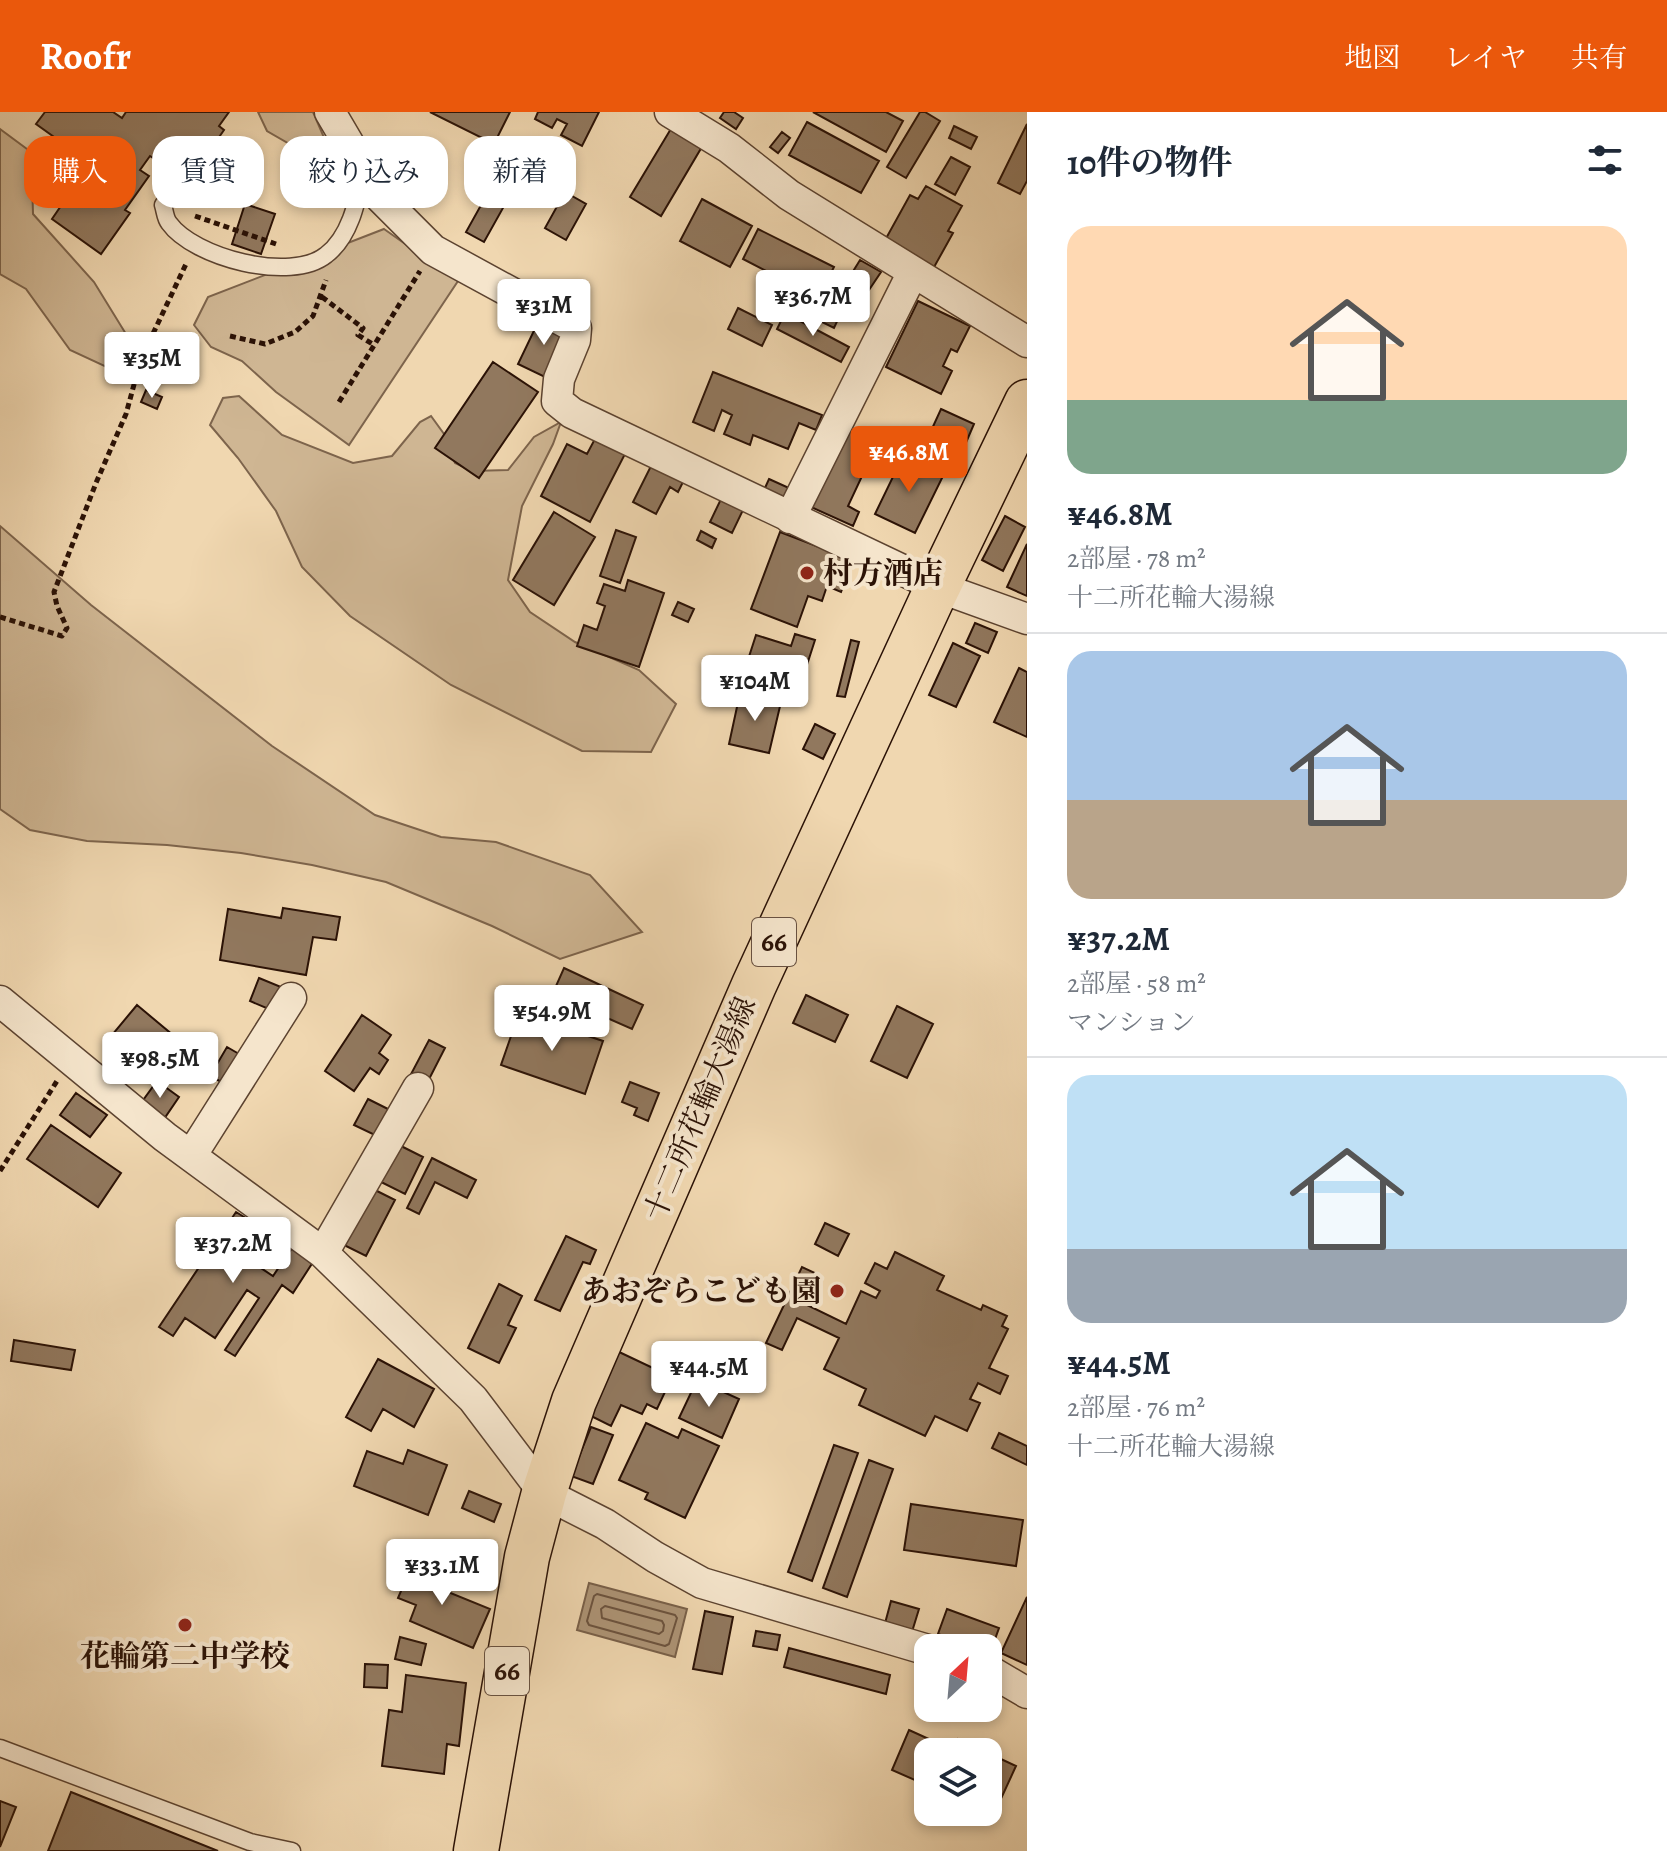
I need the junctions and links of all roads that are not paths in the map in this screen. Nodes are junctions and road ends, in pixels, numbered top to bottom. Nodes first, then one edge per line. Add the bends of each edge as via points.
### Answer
1 (330, 112) edge
2 (670, 112) edge
3 (344, 136) edge
4 (164, 208) edge
5 (354, 208) edge
6 (391, 208) edge
7 (913, 272) junction
8 (1027, 342) edge
9 (1027, 402) edge
10 (790, 518) junction
11 (938, 587) junction
12 (1027, 619) edge
13 (291, 998) dead end
14 (0, 1001) edge
15 (418, 1088) dead end
16 (191, 1156) junction
17 (323, 1253) junction
18 (544, 1493) junction
19 (914, 1646) edge
20 (1002, 1678) edge
21 (1027, 1693) edge
22 (0, 1748) edge
23 (292, 1851) edge
24 (476, 1851) edge

1 - 3 street
2 - 7 street
4 - 5 lane via 167,221 196,244 264,267 309,266 321,259 343,240
6 - 10 street via 433,250 576,328 557,401 572,413
7 - 8 street
7 - 10 street
9 - 11 main road, 十二所花輪大湯線 / 66
10 - 11 street
11 - 12 street
11 - 18 main road, 十二所花輪大湯線 / 66 via 754,985 574,1401
13 - 16 street
14 - 16 street
15 - 17 street
16 - 17 street
17 - 18 street via 473,1399
18 - 19 street via 702,1583
18 - 24 main road, 十二所花輪大湯線 / 66 via 527,1557
20 - 21 street
22 - 23 lane via 250,1842

